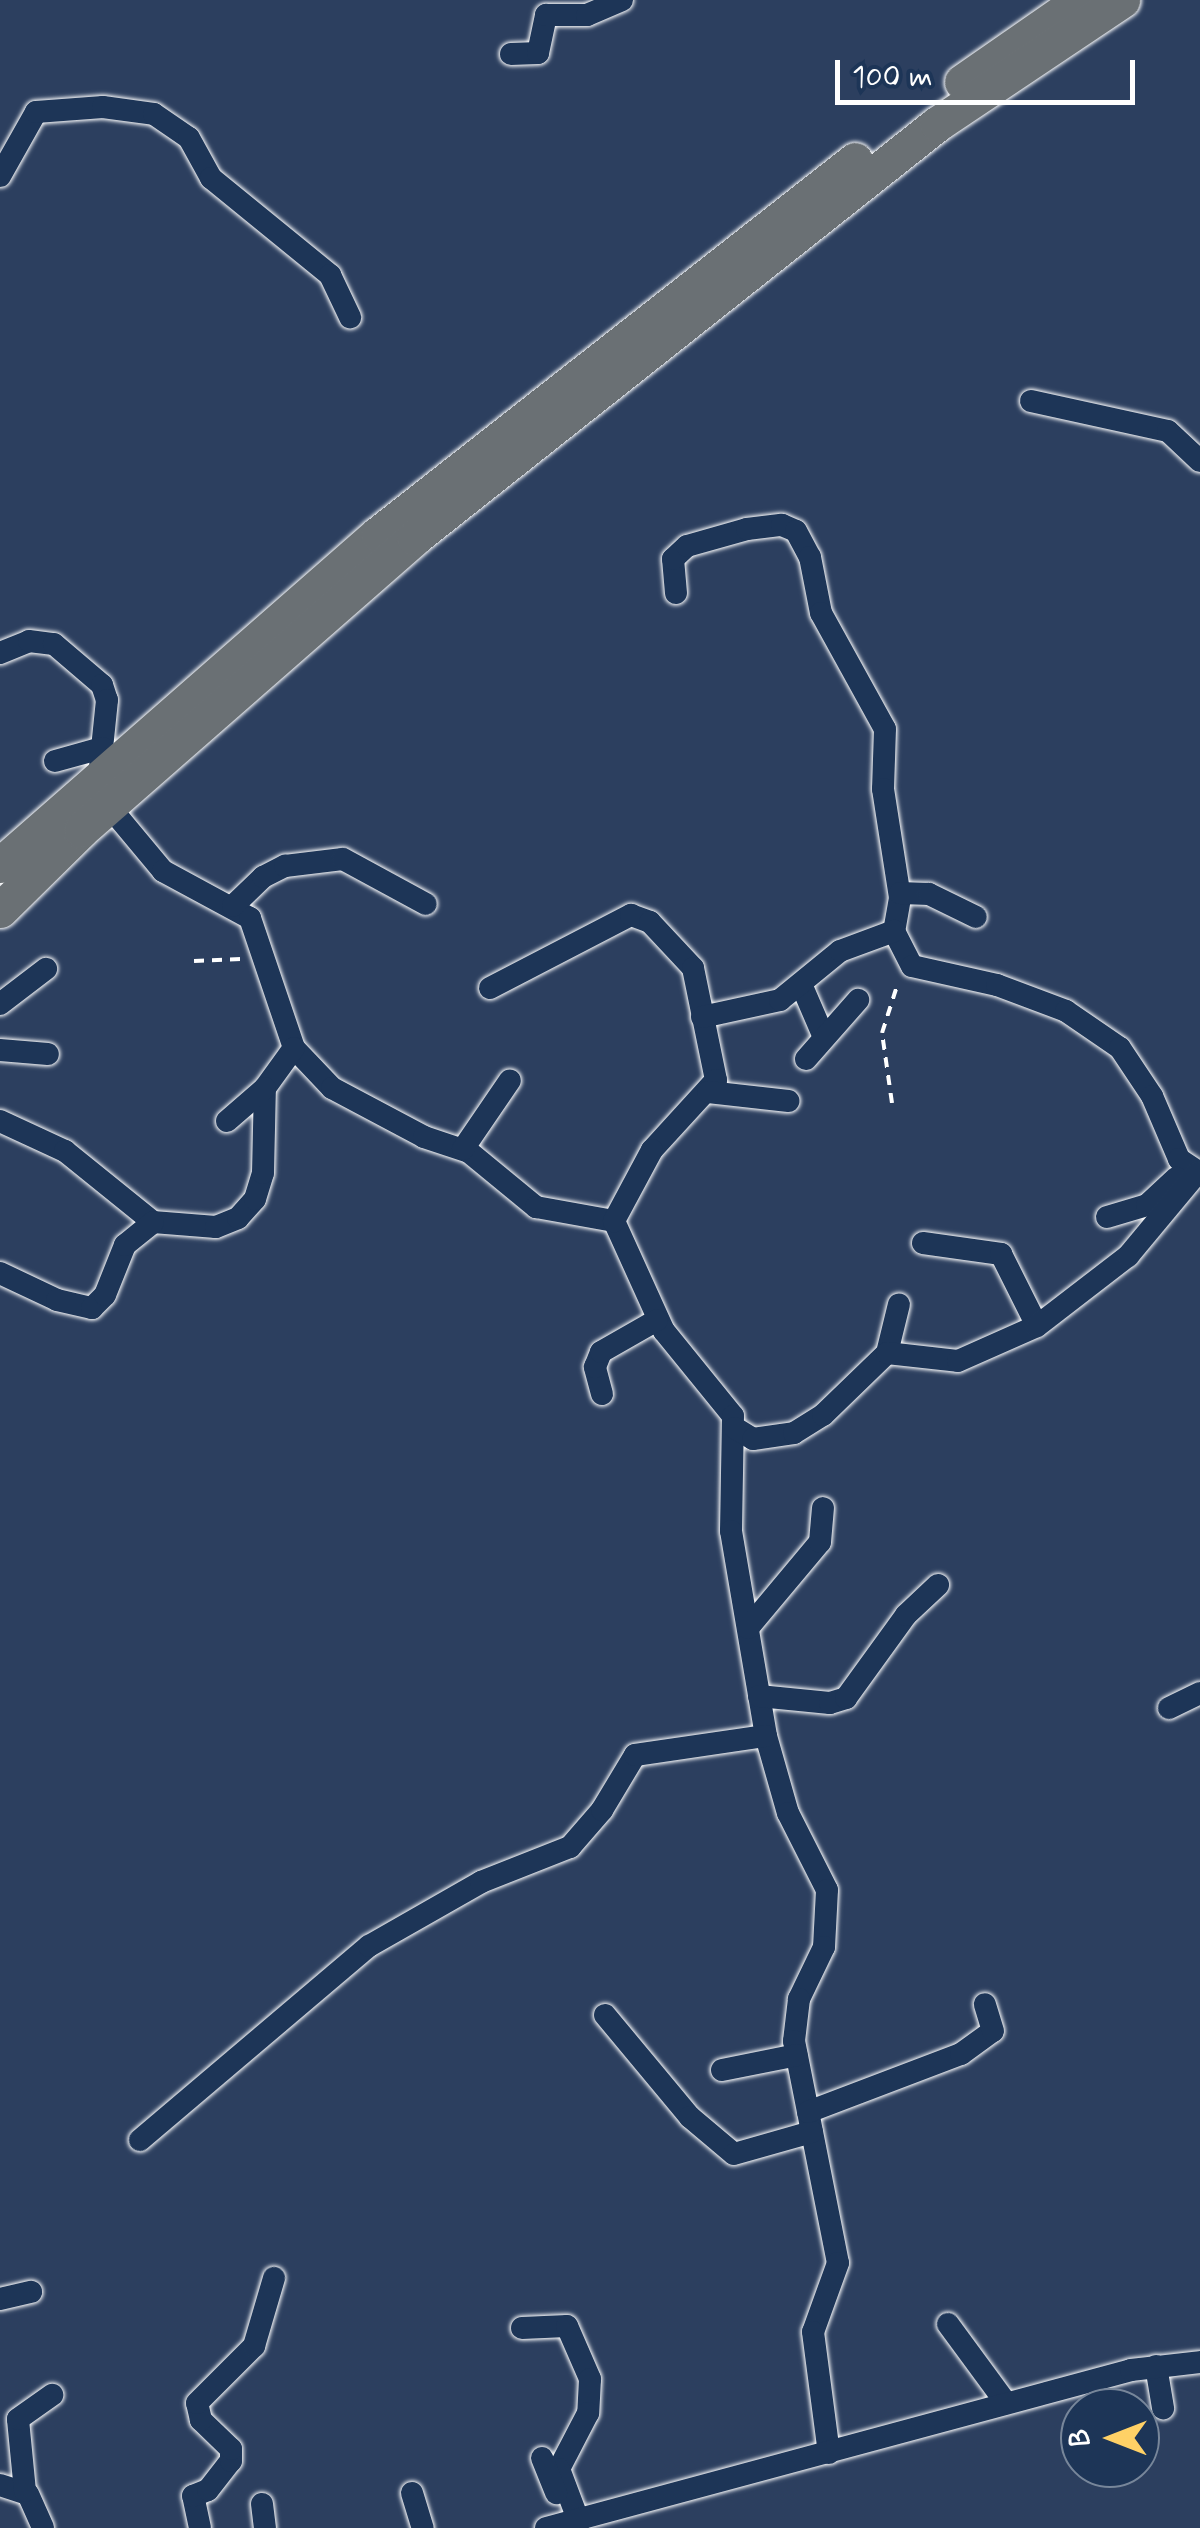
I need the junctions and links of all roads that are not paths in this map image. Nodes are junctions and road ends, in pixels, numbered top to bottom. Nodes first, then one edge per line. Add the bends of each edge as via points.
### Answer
1 (622, 0) edge
2 (1080, 0) edge
3 (1122, 0) edge
4 (510, 54) dead end
5 (0, 176) edge
6 (701, 291) junction
7 (350, 317) dead end
8 (1031, 400) dead end
9 (1200, 461) edge
10 (676, 593) dead end
11 (0, 653) edge
12 (55, 761) dead end
13 (103, 777) junction
14 (0, 865) edge
15 (900, 893) junction
16 (426, 904) dead end
17 (233, 906) junction
18 (0, 910) edge
19 (976, 917) dead end
20 (894, 931) junction
21 (46, 969) dead end
22 (801, 984) junction
23 (490, 988) dead end
24 (858, 1000) dead end
25 (0, 1004) edge
26 (702, 1017) junction
27 (823, 1035) junction
28 (294, 1048) junction
29 (0, 1050) edge
30 (48, 1054) dead end
31 (806, 1059) dead end
32 (510, 1080) dead end
33 (265, 1088) junction
34 (708, 1092) junction
35 (788, 1101) dead end
36 (0, 1121) edge
37 (228, 1121) dead end
38 (462, 1150) junction
39 (1195, 1170) edge
40 (1107, 1217) dead end
41 (614, 1221) junction
42 (153, 1222) junction
43 (922, 1243) dead end
44 (0, 1273) edge
45 (899, 1304) dead end
46 (658, 1320) junction
47 (1037, 1326) junction
48 (887, 1354) junction
49 (602, 1394) dead end
50 (735, 1428) junction
51 (823, 1508) dead end
52 (938, 1585) dead end
53 (748, 1628) junction
54 (1200, 1693) edge
55 (759, 1696) junction
56 (1169, 1708) dead end
57 (766, 1736) junction
58 (984, 2004) dead end
59 (605, 2015) dead end
60 (797, 2055) junction
61 (722, 2070) dead end
62 (810, 2122) junction
63 (140, 2140) dead end
64 (274, 2278) dead end
65 (31, 2292) dead end
66 (0, 2299) edge
67 (948, 2324) dead end
68 (522, 2328) dead end
69 (1200, 2362) edge
70 (1156, 2366) junction
71 (52, 2395) dead end
72 (1006, 2402) junction
73 (1163, 2408) dead end
74 (829, 2453) junction
75 (542, 2458) dead end
76 (0, 2485) edge
77 (25, 2491) junction
78 (412, 2492) dead end
79 (262, 2504) dead end
80 (574, 2522) junction
81 (43, 2528) edge
82 (200, 2528) edge
83 (265, 2528) edge
84 (423, 2528) edge
85 (546, 2528) edge

1 - 4 street via 587,15 546,14 538,53
2 - 6 highway
3 - 6 highway
5 - 7 street via 36,112 103,107 154,114 189,138 212,178 330,275
6 - 13 highway via 348,559
8 - 9 street via 1168,431
10 - 15 street via 673,560 687,546 748,529 796,531 810,557 821,613 885,729 883,789
11 - 13 street via 29,641 54,644 102,684 108,700
12 - 13 street
13 - 14 highway
13 - 17 street via 163,870
13 - 18 highway
15 - 19 street via 929,894
15 - 20 street
16 - 17 street via 343,859 286,866 263,877
17 - 28 street via 250,918
20 - 22 street via 840,951
20 - 39 street via 912,966 997,985 1066,1011 1120,1048
21 - 25 street
22 - 26 street via 780,1000
22 - 27 street
23 - 26 street via 637,915 693,968
24 - 27 street
26 - 34 street via 716,1072
27 - 31 street
28 - 33 street
28 - 38 street via 332,1088
29 - 30 street
32 - 38 street
33 - 37 street
33 - 42 street via 264,1173 256,1199 238,1218 216,1227
34 - 35 street
34 - 41 street via 652,1150
36 - 42 street via 74,1156
38 - 41 street via 545,1212
39 - 40 street via 1147,1205
39 - 47 street via 1116,1267
41 - 46 street
42 - 44 street via 126,1245 92,1308
43 - 47 street via 1001,1254
45 - 48 street
46 - 49 street via 601,1352 594,1366
46 - 50 street via 733,1416
47 - 48 street via 958,1360
48 - 50 street via 823,1415 794,1433 753,1439
50 - 53 street via 730,1516
51 - 53 street via 820,1542
52 - 55 street via 906,1616 846,1698
53 - 55 street
54 - 56 street
55 - 57 street
57 - 60 street via 788,1813 827,1890 824,1946 795,2016
57 - 63 street via 635,1755 570,1847 480,1882 369,1946
58 - 62 street via 993,2031 960,2054
59 - 62 street via 690,2117 734,2154
60 - 61 street
60 - 62 street
62 - 74 street via 838,2263 813,2332
64 - 82 street via 254,2346 197,2403 202,2420 231,2449 231,2462 208,2490 194,2496
65 - 66 street
67 - 72 street
68 - 80 street via 567,2326 590,2379 588,2413 559,2469
69 - 70 street
70 - 72 street
70 - 73 street
71 - 77 street via 18,2419
72 - 74 street
74 - 80 street
75 - 80 street
76 - 77 street
77 - 81 street
78 - 84 street
79 - 83 street
80 - 85 street

